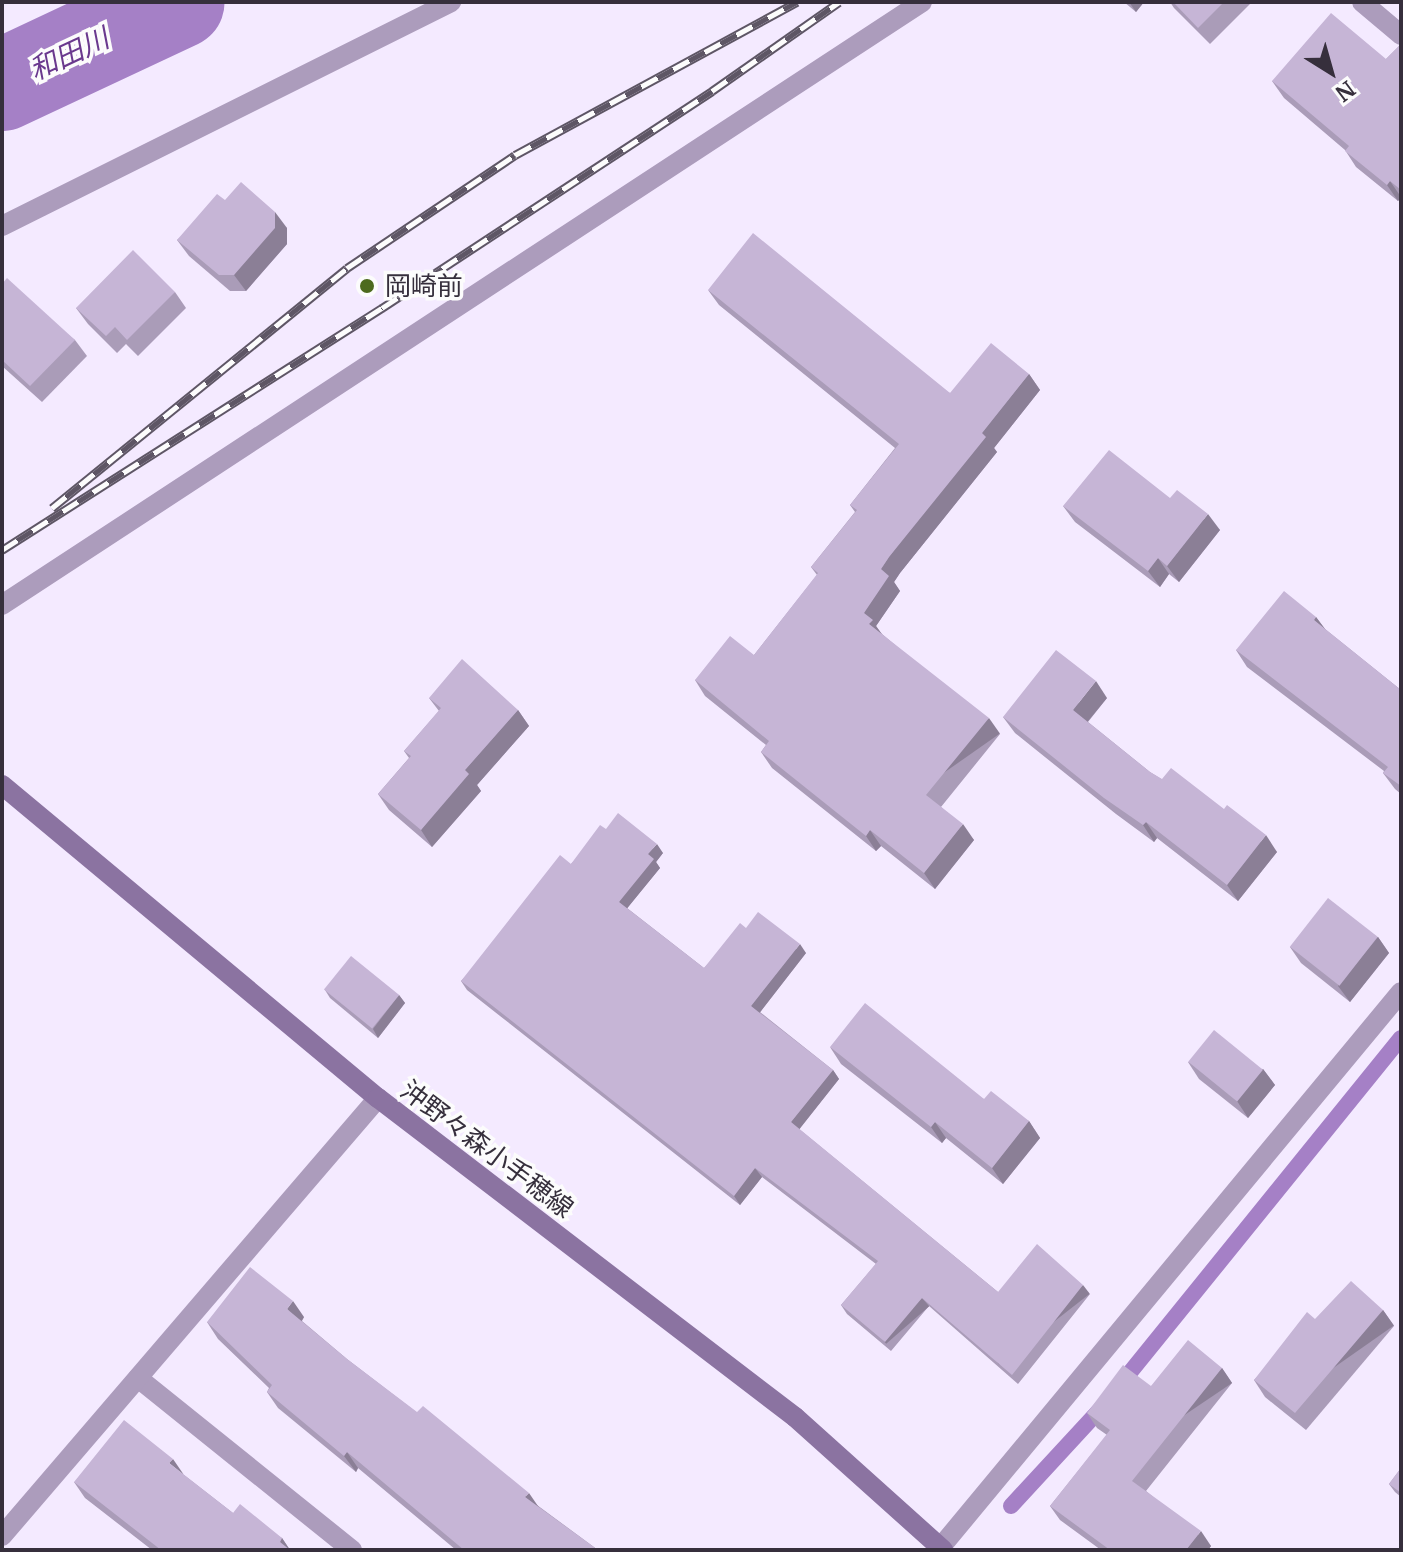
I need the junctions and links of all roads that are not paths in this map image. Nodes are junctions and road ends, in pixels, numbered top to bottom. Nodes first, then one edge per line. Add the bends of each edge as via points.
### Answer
1 (451, 2) edge
2 (922, 2) edge
3 (1362, 2) edge
4 (1401, 35) edge
5 (2, 226) edge
6 (2, 605) edge
7 (2, 785) edge
8 (1401, 992) edge
9 (378, 1098) junction
10 (138, 1378) junction
11 (2, 1536) edge
12 (942, 1549) edge
13 (352, 1550) edge

1 - 5 street
2 - 6 street
3 - 4 street
7 - 9 main road, 沖野々森小手穂線
8 - 12 street
9 - 10 street
9 - 12 main road, 沖野々森小手穂線 via 795,1417
10 - 11 street
10 - 13 street

